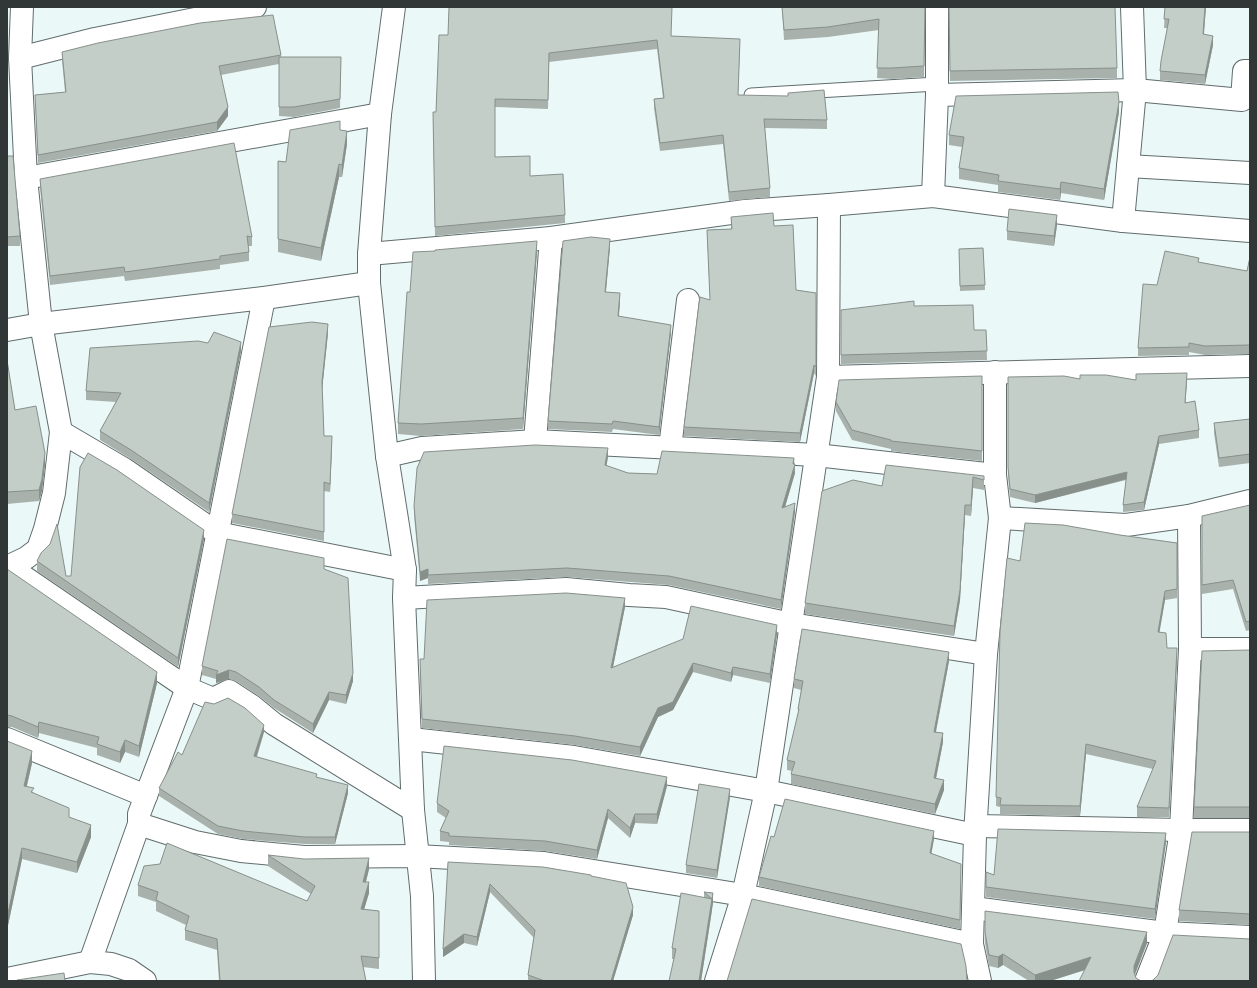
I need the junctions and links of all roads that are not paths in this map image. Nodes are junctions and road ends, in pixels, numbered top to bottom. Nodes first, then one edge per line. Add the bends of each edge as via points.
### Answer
1 (22, 7) edge
2 (255, 7) edge
3 (394, 7) edge
4 (937, 7) edge
5 (1132, 7) edge
6 (20, 58) junction
7 (1250, 71) edge
8 (937, 90) junction
9 (1135, 90) junction
10 (751, 95) edge
11 (380, 114) junction
12 (1128, 166) junction
13 (1250, 173) edge
14 (26, 178) junction
15 (933, 196) junction
16 (829, 205) junction
17 (1123, 221) junction
18 (1250, 231) edge
19 (551, 238) junction
20 (369, 254) junction
21 (369, 284) junction
22 (264, 298) junction
23 (688, 300) dead end
24 (41, 324) junction
25 (7, 330) edge
26 (1250, 366) edge
27 (995, 372) junction
28 (828, 377) junction
29 (61, 432) junction
30 (534, 441) junction
31 (670, 448) junction
32 (816, 455) junction
33 (387, 456) junction
34 (995, 475) junction
35 (1250, 501) edge
36 (1189, 516) junction
37 (1000, 518) junction
38 (217, 533) junction
39 (8, 566) edge
40 (405, 570) junction
41 (404, 598) junction
42 (791, 624) junction
43 (1190, 649) junction
44 (1250, 649) edge
45 (986, 654) junction
46 (187, 688) junction
47 (7, 739) edge
48 (411, 739) junction
49 (766, 791) junction
50 (146, 796) junction
51 (413, 810) junction
52 (139, 824) junction
53 (975, 830) junction
54 (1181, 830) junction
55 (1250, 830) edge
56 (417, 856) junction
57 (743, 895) junction
58 (973, 908) junction
59 (1165, 933) junction
60 (1250, 938) edge
61 (972, 944) junction
62 (90, 962) junction
63 (7, 979) edge
64 (145, 981) edge
65 (424, 981) edge
66 (716, 981) edge
67 (980, 981) edge
68 (1146, 981) edge

1 - 6 street
2 - 6 street via 95,39
3 - 11 street
4 - 8 street
5 - 9 street
6 - 14 street
7 - 9 street via 1244,71 1242,100
8 - 9 street
8 - 10 lane
8 - 15 street
9 - 12 street
11 - 14 street
11 - 20 street
12 - 13 street
12 - 17 street
14 - 24 street
15 - 16 street
15 - 17 street
16 - 19 street via 745,210
16 - 28 street
17 - 18 street
19 - 20 street
19 - 30 street
20 - 21 street
21 - 22 street
21 - 33 street
22 - 24 street
22 - 38 street
23 - 31 street
24 - 25 street
24 - 29 street
26 - 27 street
27 - 28 street
27 - 34 street
28 - 32 street
29 - 38 street via 124,469
29 - 39 street via 54,493 38,549
30 - 31 street
30 - 33 street via 422,448
31 - 32 street
32 - 34 street
32 - 42 street
33 - 40 street
34 - 37 street
35 - 36 street
36 - 37 street via 1126,525
36 - 43 street
37 - 45 street
38 - 40 street
38 - 46 street
39 - 46 street
40 - 41 street
41 - 42 street via 566,589 666,597
41 - 48 street
42 - 45 street
42 - 49 street
43 - 44 street
43 - 54 street
45 - 53 street
46 - 50 street
46 - 51 street via 213,700 229,691 274,724
47 - 50 street
48 - 49 street via 574,756
48 - 51 street
49 - 53 street
49 - 57 street
50 - 52 street via 139,814
51 - 56 street
52 - 56 street via 195,842 241,851 304,857
52 - 62 street
53 - 54 street
53 - 58 street
54 - 55 street
54 - 59 street
56 - 57 street via 544,863
56 - 65 street via 422,896
57 - 61 street
57 - 66 street
58 - 59 street
58 - 61 street
59 - 60 street
59 - 68 street
61 - 67 street
62 - 63 street
62 - 64 street via 111,964 129,970

